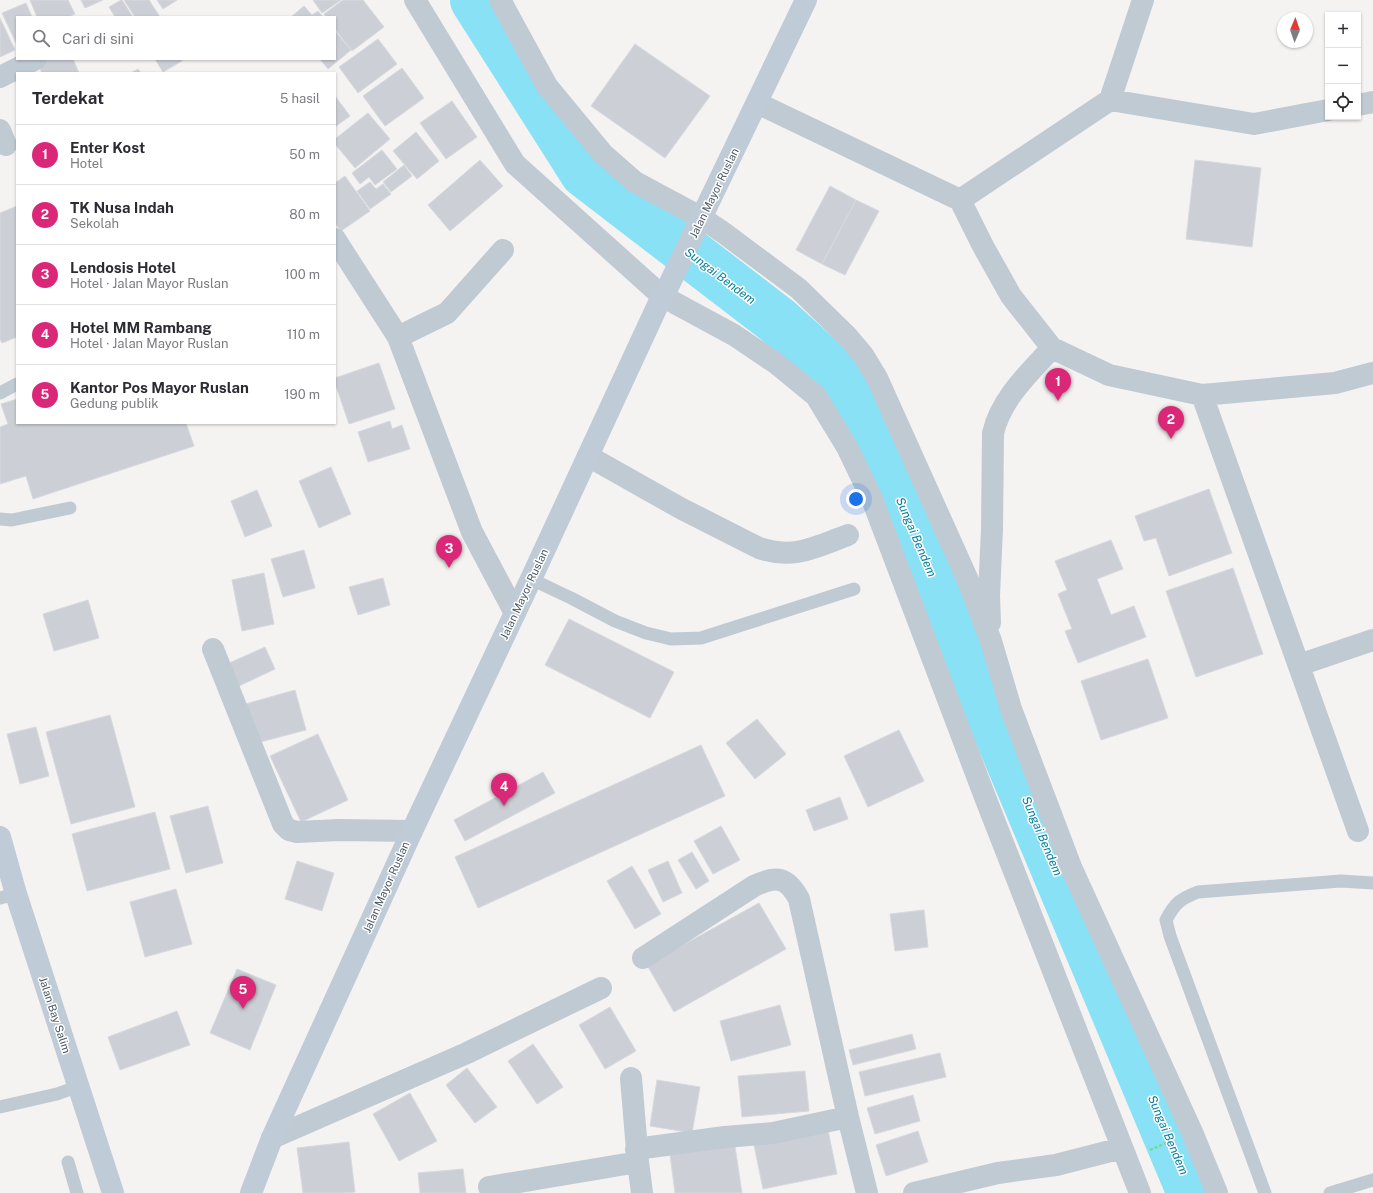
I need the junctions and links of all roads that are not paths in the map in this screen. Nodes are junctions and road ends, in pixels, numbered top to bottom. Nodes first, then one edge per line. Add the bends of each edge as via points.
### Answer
1 (415, 0) edge
2 (500, 0) edge
3 (806, 0) edge
4 (1143, 0) edge
5 (34, 60) edge
6 (0, 77) edge
7 (1110, 100) junction
8 (1373, 102) edge
9 (756, 103) junction
10 (1361, 104) edge
11 (1325, 111) edge
12 (960, 200) junction
13 (699, 224) junction
14 (336, 240) edge
15 (503, 250) dead end
16 (664, 293) junction
17 (398, 338) junction
18 (1052, 348) junction
19 (1373, 373) edge
20 (16, 385) edge
21 (0, 393) edge
22 (1202, 394) junction
23 (588, 456) junction
24 (70, 508) dead end
25 (0, 519) edge
26 (848, 535) dead end
27 (531, 579) junction
28 (854, 589) dead end
29 (515, 613) junction
30 (1373, 640) edge
31 (991, 641) junction
32 (213, 649) dead end
33 (1299, 665) junction
34 (412, 831) junction
35 (1358, 831) dead end
36 (0, 836) edge
37 (1373, 883) edge
38 (8, 896) edge
39 (643, 958) dead end
40 (601, 988) dead end
41 (631, 1078) dead end
42 (79, 1086) junction
43 (0, 1107) edge
44 (848, 1116) junction
45 (272, 1138) junction
46 (1122, 1148) junction
47 (637, 1155) junction
48 (68, 1162) dead end
49 (1373, 1180) edge
50 (489, 1187) dead end
51 (77, 1193) edge
52 (113, 1193) edge
53 (251, 1193) edge
54 (642, 1193) edge
55 (867, 1193) edge
56 (914, 1193) edge
57 (1140, 1193) edge
58 (1217, 1193) edge
59 (1265, 1193) edge
60 (1330, 1193) edge

1 - 16 street via 515,164
2 - 13 street via 548,86 603,154 635,182
3 - 9 street, Jalan Mayor Ruslan
4 - 7 street
5 - 6 street
7 - 11 street via 1254,124
7 - 12 street
8 - 10 street
9 - 12 street
9 - 13 street, Jalan Mayor Ruslan
12 - 18 street via 1011,296
13 - 16 street, Jalan Mayor Ruslan
13 - 31 street via 724,233 798,289 830,318 863,355 877,378 963,571
14 - 17 street
15 - 17 street via 447,313
16 - 23 street, Jalan Mayor Ruslan
16 - 46 street via 777,364 816,396 847,447 872,499
17 - 29 street via 472,532
18 - 22 street via 1110,375
18 - 31 street via 1019,384 996,420 993,433 989,595
19 - 22 street via 1334,383
20 - 21 lane
22 - 33 street
23 - 26 street via 682,509 770,552 794,553
23 - 27 street, Jalan Mayor Ruslan
24 - 25 lane via 12,520
27 - 28 lane via 615,621 671,639 701,638
27 - 29 street, Jalan Mayor Ruslan
29 - 34 street, Jalan Mayor Ruslan
30 - 33 street
31 - 58 street via 1010,709 1071,867 1192,1132
32 - 34 street via 283,824 289,830
33 - 35 street
34 - 45 street, Jalan Mayor Ruslan
36 - 38 street, Jalan Bay Salim
37 - 59 lane via 1341,881 1198,892 1183,898 1173,907 1166,920
38 - 42 street, Jalan Bay Salim
39 - 44 street via 754,886 767,880 785,881 793,888 799,899
40 - 45 street via 467,1053
41 - 47 street
42 - 43 lane via 51,1096
42 - 52 street, Jalan Bay Salim
44 - 47 street via 773,1133 726,1138
44 - 55 street
45 - 53 street, Jalan Mayor Ruslan
46 - 56 street via 1056,1165 998,1173
46 - 57 street
47 - 50 street
47 - 54 street
48 - 51 lane
49 - 60 lane

